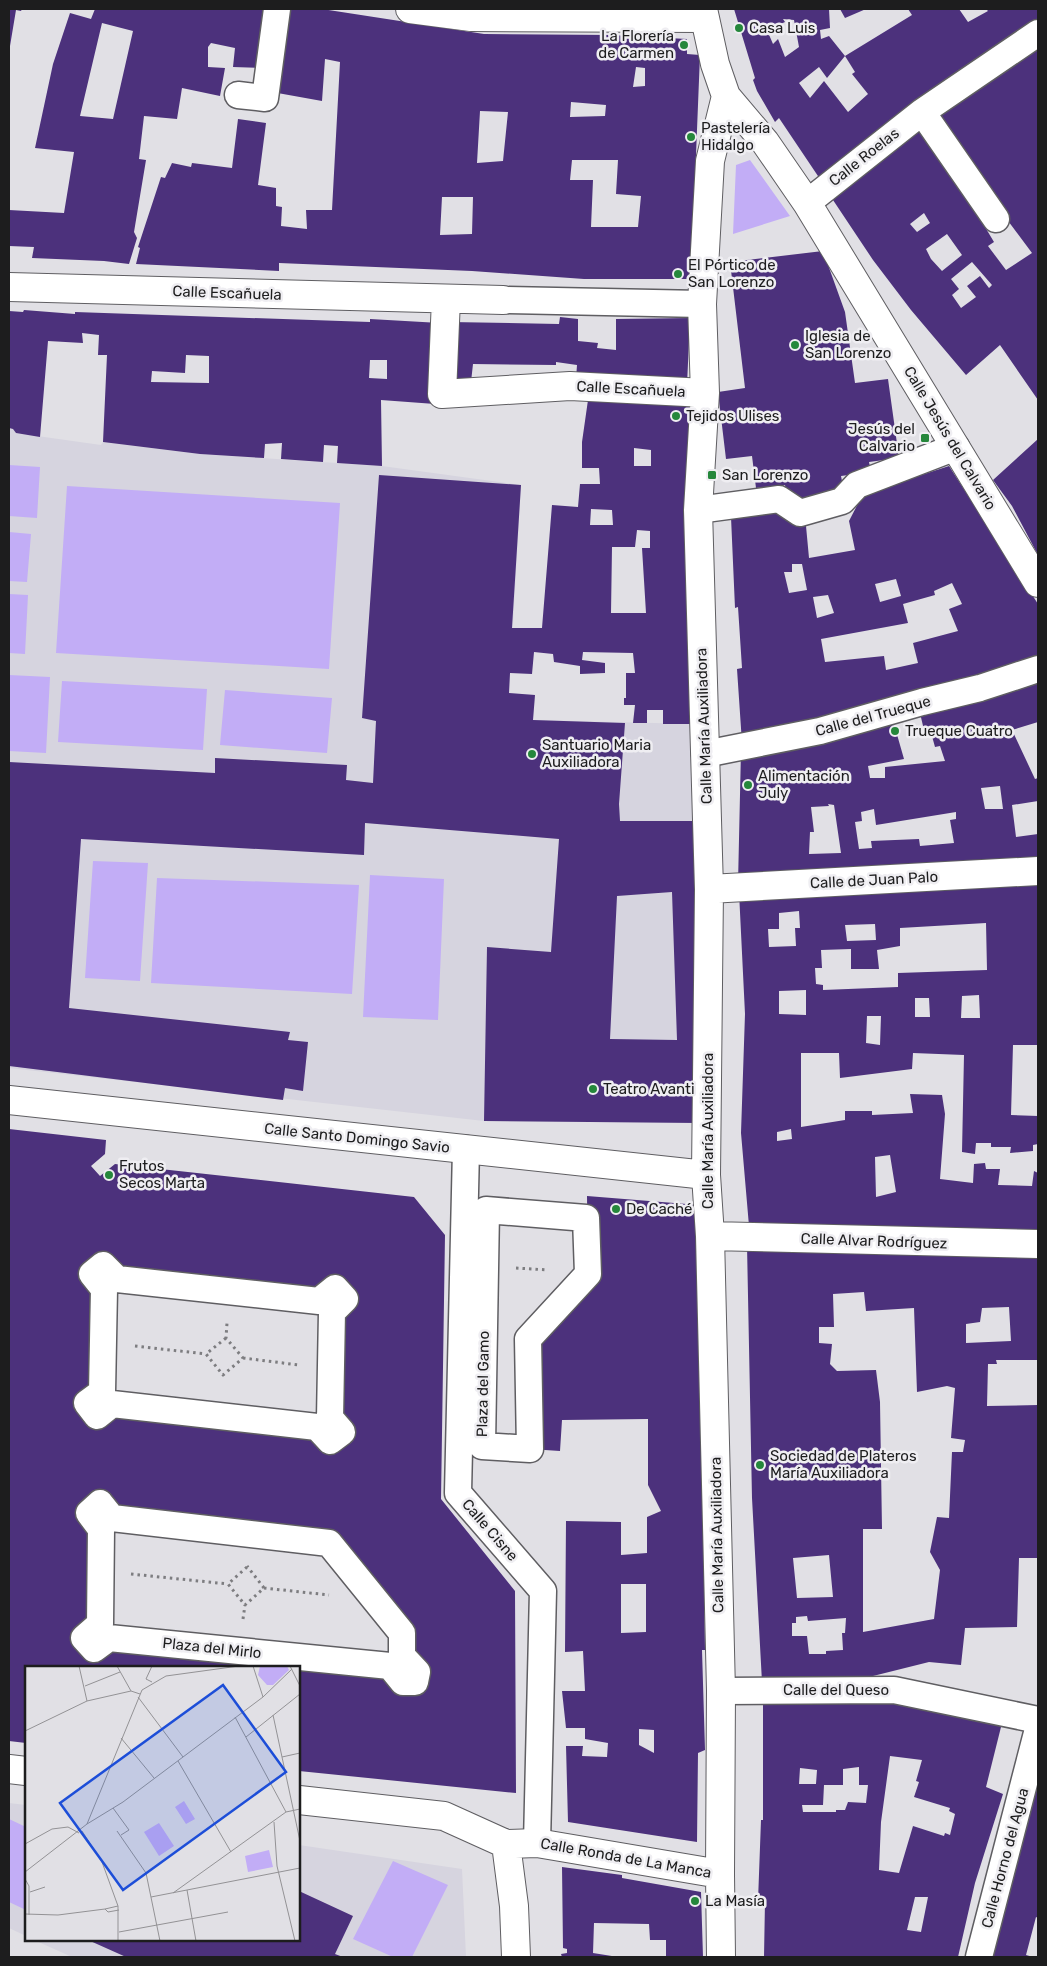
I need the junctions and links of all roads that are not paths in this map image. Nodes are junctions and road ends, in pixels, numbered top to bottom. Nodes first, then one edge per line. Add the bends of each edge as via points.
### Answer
1 (277, 9) edge
2 (410, 9) edge
3 (704, 13) edge
4 (1038, 33) edge
5 (238, 95) dead end
6 (726, 96) junction
7 (922, 112) junction
8 (807, 203) junction
9 (996, 219) dead end
10 (9, 287) edge
11 (446, 299) junction
12 (503, 300) joint
13 (702, 304) junction
14 (705, 393) junction
15 (956, 447) junction
16 (698, 510) junction
17 (1038, 584) edge
18 (1038, 669) edge
19 (704, 754) junction
20 (1038, 871) edge
21 (709, 889) junction
22 (9, 1100) edge
23 (466, 1150) junction
24 (706, 1174) junction
25 (586, 1218) joint
26 (710, 1236) junction
27 (1038, 1244) edge
28 (330, 1441) joint
29 (100, 1503) joint
30 (721, 1691) junction
31 (1038, 1720) edge
32 (1038, 1729) edge
33 (9, 1769) edge
34 (25, 1771) edge
35 (300, 1800) edge
36 (537, 1843) junction
37 (506, 1844) junction
38 (720, 1874) junction
39 (516, 1957) edge
40 (721, 1957) edge
41 (979, 1957) edge

1 - 5 street via 265,98
2 - 3 street via 471,17
3 - 6 street
4 - 7 street, Calle Roelas
6 - 8 street, Calle Jesús del Calvario via 765,142
6 - 13 street, Calle María Auxiliadora via 710,160
7 - 8 street, Calle Roelas
7 - 9 street
8 - 15 street, Calle Jesús del Calvario
10 - 11 street, Calle Escañuela
11 - 12 street, Calle Escañuela
11 - 14 street, Calle Escañuela via 442,394 570,386
12 - 13 street, Calle Escañuela
13 - 14 street, Calle María Auxiliadora
14 - 16 street, Calle María Auxiliadora
15 - 16 street via 857,484 842,501 800,513 779,499
15 - 17 street, Calle Jesús del Calvario
16 - 19 street, Calle María Auxiliadora
18 - 19 street, Calle del Trueque via 820,731
19 - 21 street, Calle María Auxiliadora
20 - 21 street, Calle de Juan Palo
21 - 24 street, Calle María Auxiliadora
22 - 23 street, Calle Santo Domingo Savio
23 - 24 street, Calle Santo Domingo Savio
23 - 36 street, Calle Cisne via 458,1493 543,1590
24 - 26 street, Calle María Auxiliadora
25 - 25 street, Plaza del Gamo via 588,1274 528,1339 530,1448 482,1446 486,1210
26 - 27 street, Calle Alvar Rodríguez
26 - 30 street, Calle María Auxiliadora
28 - 28 street via 342,1432 330,1418 332,1312 345,1299 335,1288 319,1301 117,1279 103,1265 92,1274 104,1289 102,1392 87,1403 97,1416 112,1404 317,1427
29 - 29 street, Plaza del Mirlo via 88,1513 101,1528 100,1624 84,1638 94,1649 109,1638 390,1666 403,1682 415,1682 417,1672 402,1656 402,1633 329,1543 112,1518
30 - 31 street, Calle del Queso via 894,1690
30 - 38 street, Calle María Auxiliadora
32 - 41 street, Calle Horno del Agua
33 - 34 street
35 - 37 street, Calle Ronda de La Manca via 444,1816
36 - 37 street, Calle Ronda de La Manca
36 - 38 street, Calle Ronda de La Manca
37 - 39 street via 514,1906
38 - 40 street, Calle María Auxiliadora

